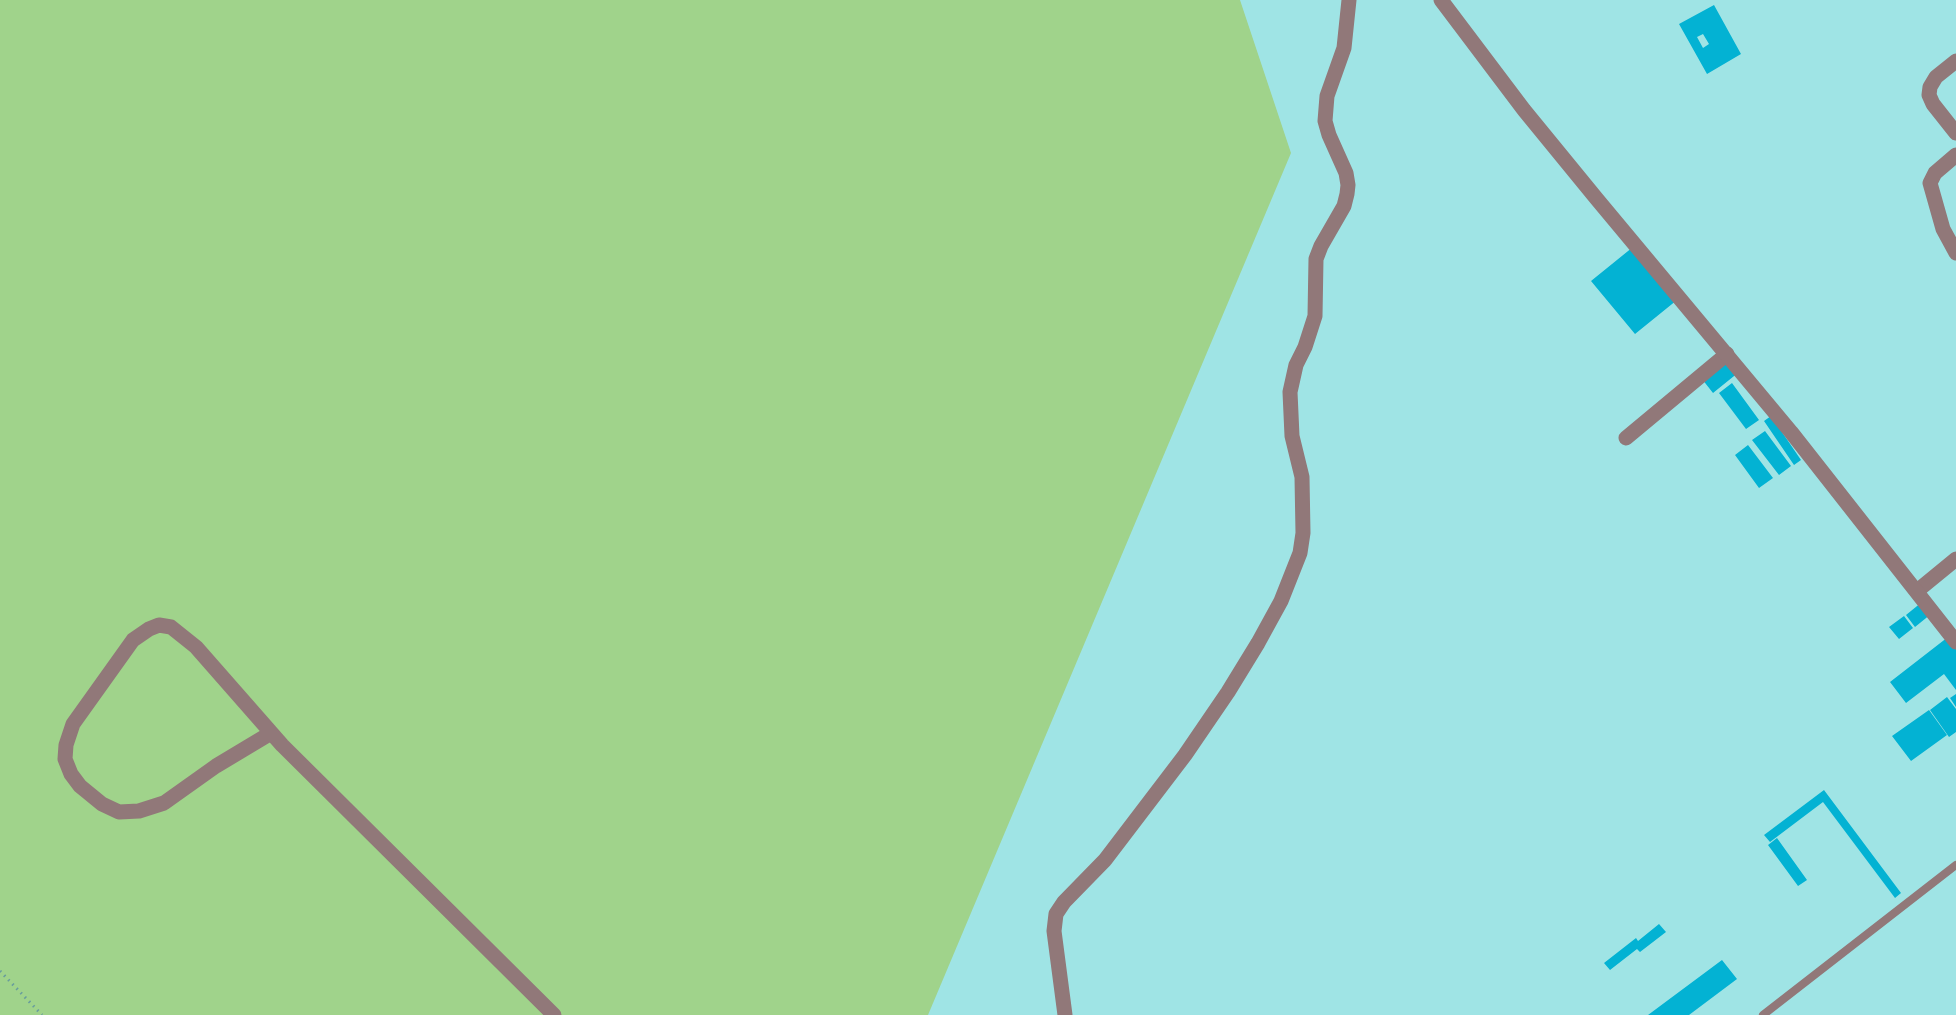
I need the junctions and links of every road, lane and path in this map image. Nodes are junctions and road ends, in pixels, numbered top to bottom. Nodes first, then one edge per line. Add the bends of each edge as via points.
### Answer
1 (1349, 0) edge
2 (1441, 0) edge
3 (1956, 62) edge
4 (1956, 133) edge
5 (1956, 156) edge
6 (1956, 253) edge
7 (1727, 354) junction
8 (1626, 438) dead end
9 (1956, 559) edge
10 (1917, 591) junction
11 (1956, 642) edge
12 (271, 733) junction
13 (1956, 865) edge
14 (0, 971) edge
15 (42, 1015) edge
16 (554, 1015) edge
17 (1065, 1015) edge
18 (1763, 1015) edge

1 - 17 street via 1344,48 1327,96 1325,121 1346,173 1347,194 1316,259 1315,316 1290,392 1292,436 1302,487 1300,553 1281,601 1228,692 1105,860 1059,908 1054,932
2 - 7 street via 1531,119
3 - 4 street via 1936,77 1929,95
5 - 6 street via 1935,173 1930,183 1943,229
7 - 8 street
7 - 10 street
9 - 10 street
10 - 11 street
12 - 12 street via 196,647 171,627 159,625 133,640 73,724 65,759 80,786 102,804 118,812 139,811 164,803
12 - 16 street
13 - 18 lane
14 - 15 path

